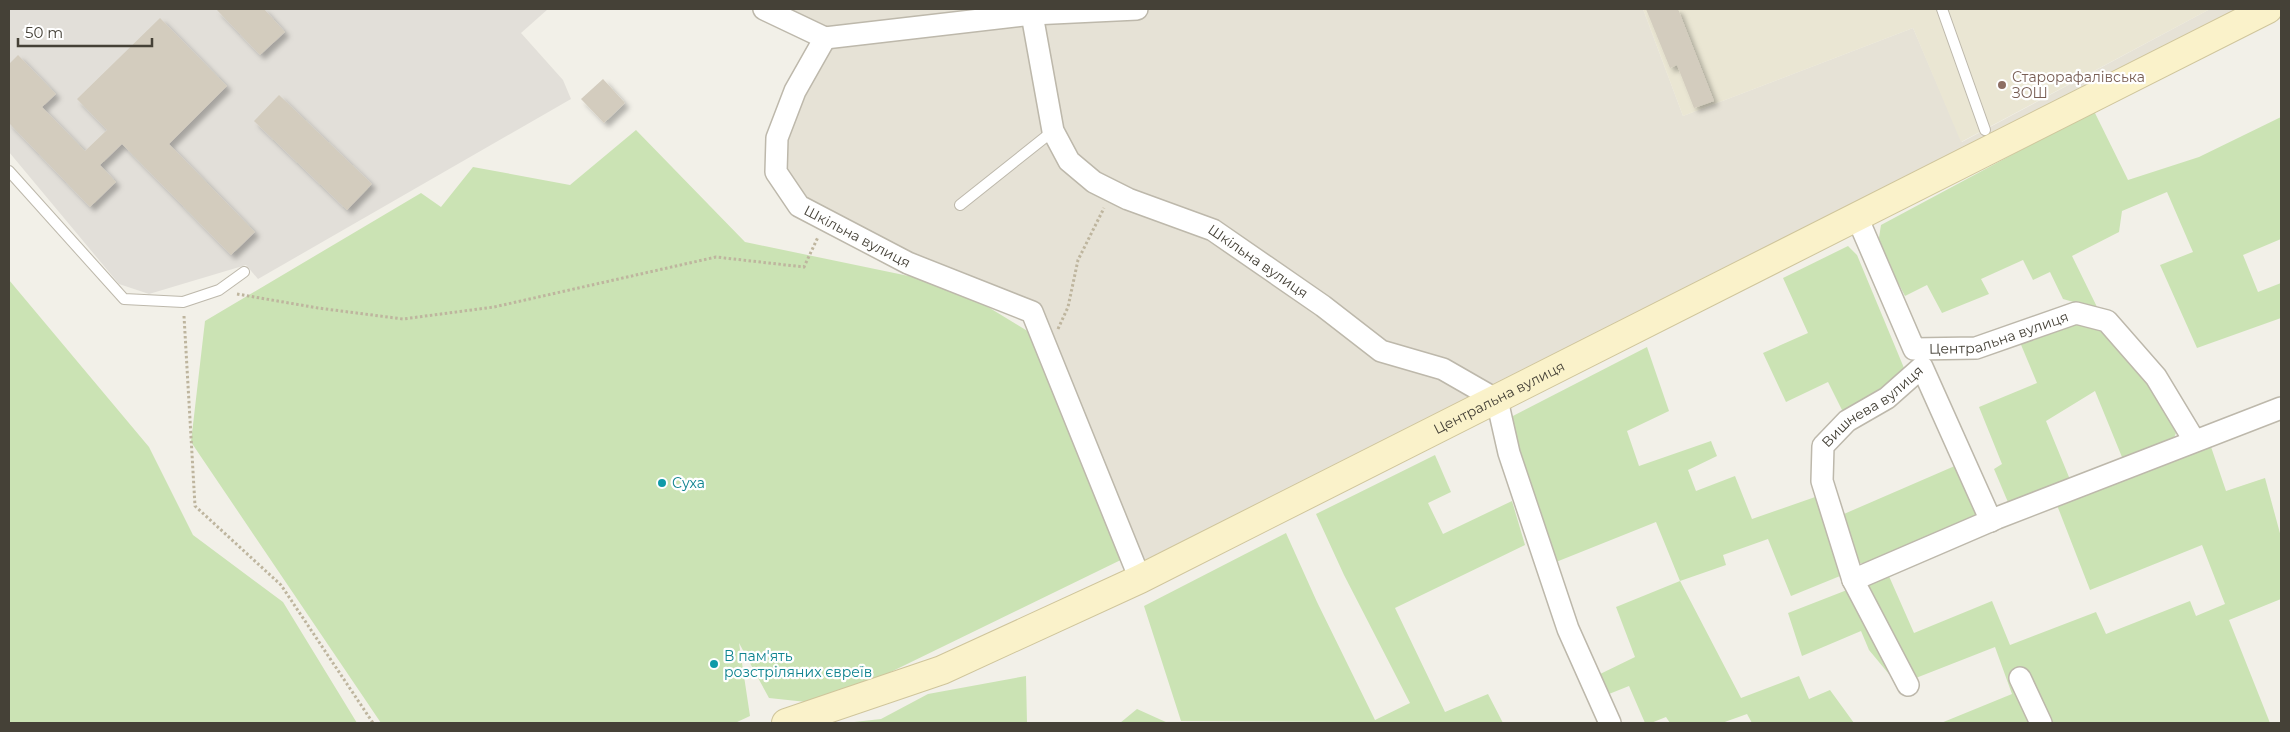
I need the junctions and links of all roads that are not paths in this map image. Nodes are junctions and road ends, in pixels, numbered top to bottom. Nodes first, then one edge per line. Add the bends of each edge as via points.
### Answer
1 (764, 9) edge
2 (1137, 9) edge
3 (1942, 9) edge
4 (2268, 9) edge
5 (1032, 12) edge
6 (825, 38) junction
7 (1984, 130) dead end
8 (1053, 131) junction
9 (9, 171) edge
10 (960, 205) dead end
11 (1857, 217) junction
12 (244, 272) dead end
13 (1918, 358) junction
14 (1497, 400) junction
15 (2281, 408) edge
16 (2194, 440) junction
17 (1991, 521) junction
18 (1140, 579) junction
19 (1853, 580) junction
20 (2020, 678) dead end
21 (1908, 685) dead end
22 (786, 723) edge
23 (1610, 723) edge
24 (2041, 723) edge

1 - 6 street
2 - 5 street
3 - 7 lane
4 - 11 main road, Центральна вулиця
5 - 6 street
5 - 8 street, Шкільна вулиця
6 - 18 street, Шкільна вулиця via 795,91 777,138 776,172 799,206 908,263 1032,312
8 - 10 lane
8 - 14 street, Шкільна вулиця via 1069,161 1094,182 1213,230 1323,306 1381,351 1443,369
9 - 12 lane via 124,298 183,302 219,290
11 - 13 street, Центральна вулиця
11 - 14 main road, Центральна вулиця
13 - 16 street, Центральна вулиця via 1976,348 2076,313 2107,320 2156,377
13 - 17 street, Вишнева вулиця
13 - 19 street, Вишнева вулиця via 1887,398 1847,421 1823,446 1822,481
14 - 18 main road, Центральна вулиця
14 - 23 street via 1509,453 1568,629
15 - 16 street
16 - 17 street
17 - 19 street
18 - 22 main road, Центральна вулиця via 942,670
19 - 21 street, Вишнева вулиця
20 - 24 street

